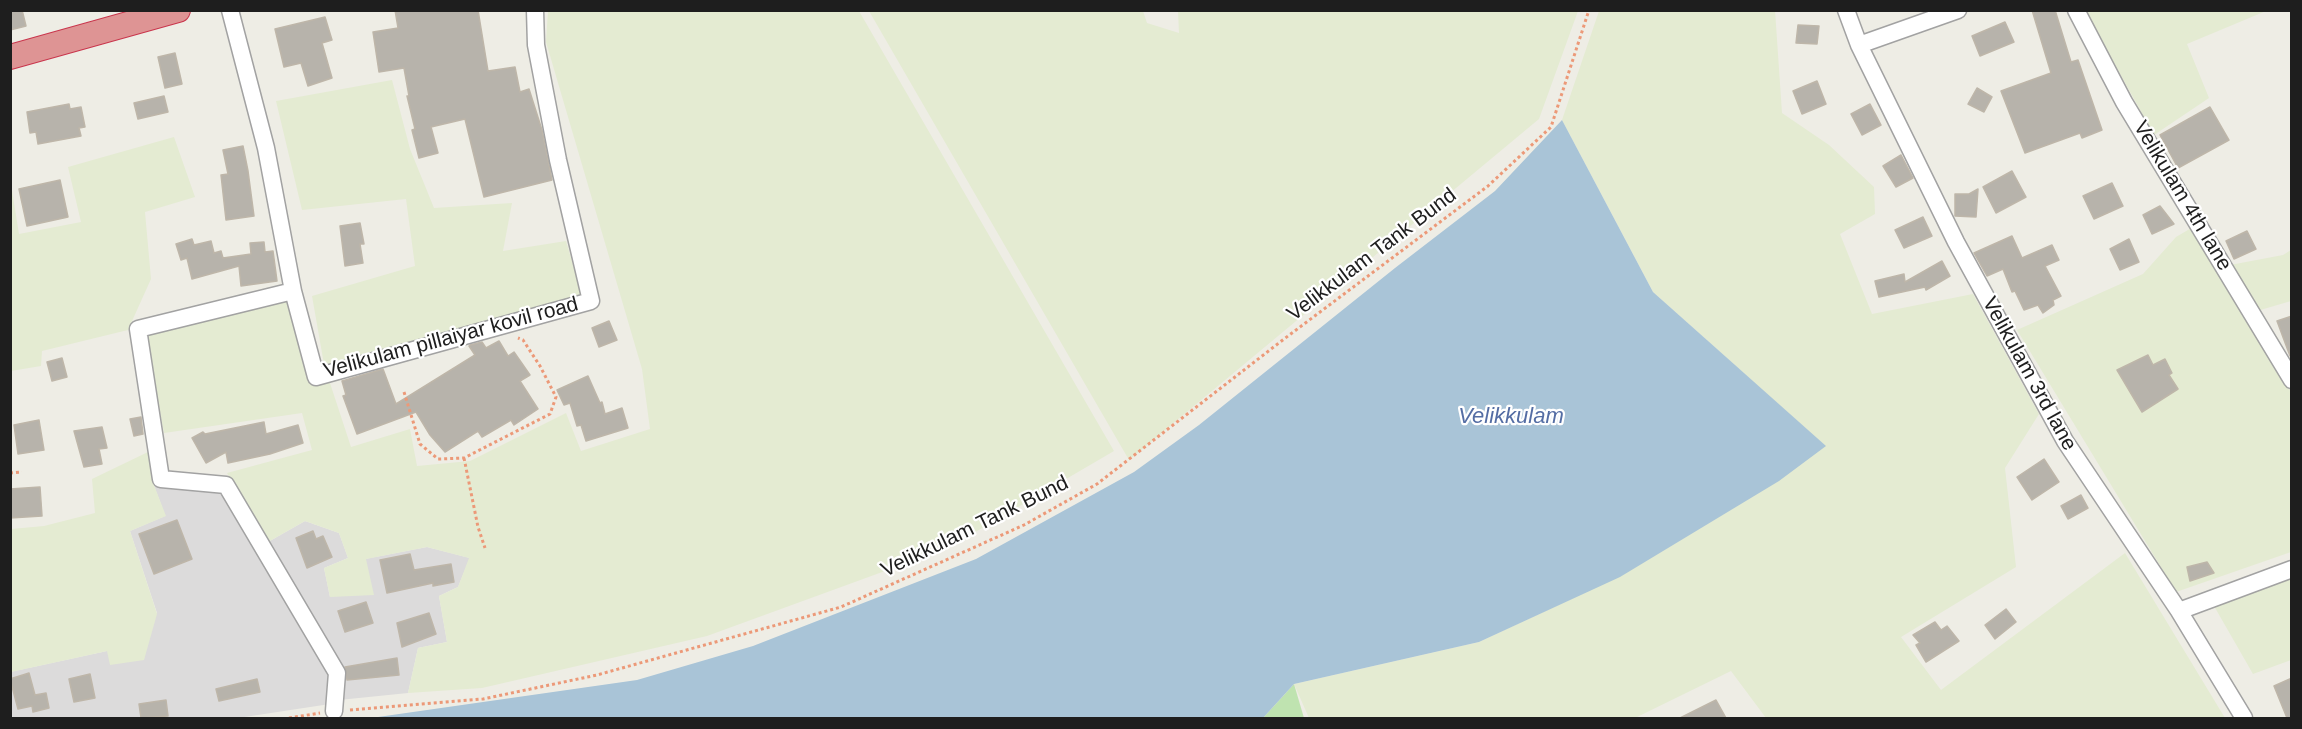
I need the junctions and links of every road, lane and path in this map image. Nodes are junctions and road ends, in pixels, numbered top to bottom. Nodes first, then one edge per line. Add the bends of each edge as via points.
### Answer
1 (178, 10) edge
2 (230, 10) edge
3 (535, 10) edge
4 (1589, 10) edge
5 (1846, 10) edge
6 (1958, 10) edge
7 (2076, 10) edge
8 (1859, 45) junction
9 (10, 57) edge
10 (293, 291) junction
11 (513, 336) dead end
12 (2292, 380) edge
13 (404, 392) dead end
14 (464, 458) dead end
15 (22, 472) dead end
16 (10, 473) edge
17 (485, 548) dead end
18 (2292, 569) edge
19 (2179, 611) junction
20 (334, 711) junction
21 (289, 718) edge
22 (2244, 718) edge

1 - 9 highway
2 - 10 street, Velikulam pillaiyar kovil road via 266,148
3 - 10 street, Velikulam pillaiyar kovil road via 536,45 591,301 316,376
4 - 20 path, Velikkulam Tank Bund via 1551,127 1488,186 1097,484 1066,502 1024,525 840,607 597,675 483,699
5 - 8 street, Velikulam 3rd lane
6 - 8 street
7 - 12 street, Velikulam 4th lane via 2124,102
8 - 19 street, Velikulam 3rd lane via 1956,242 2065,441
10 - 20 street via 138,329 161,479 226,485 337,673
11 - 13 path via 523,340 556,397 550,414 512,435 464,458 438,459 420,444
14 - 17 path
15 - 16 path
18 - 19 street
19 - 22 street, Velikulam 3rd lane
20 - 21 path, Velikkulam Tank Bund

